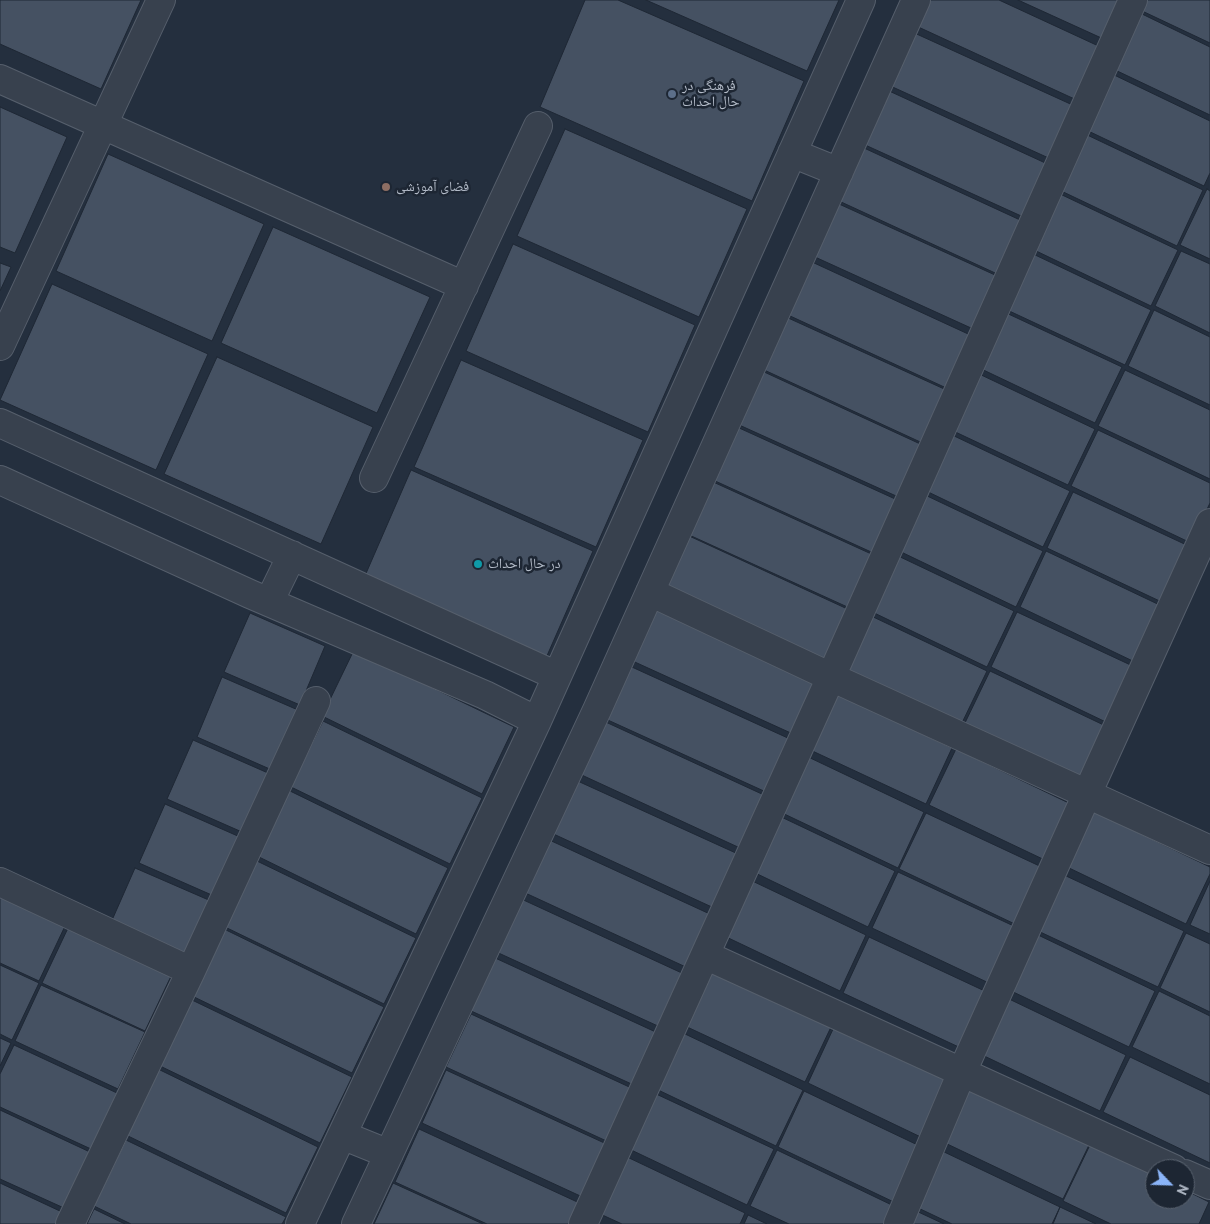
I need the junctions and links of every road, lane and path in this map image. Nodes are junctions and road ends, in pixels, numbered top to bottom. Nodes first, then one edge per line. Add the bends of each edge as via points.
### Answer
1 (161, 0) edge
2 (861, 0) edge
3 (916, 0) edge
4 (1133, 0) edge
5 (0, 79) edge
6 (104, 126) junction
7 (538, 126) dead end
8 (792, 153) junction
9 (839, 172) junction
10 (464, 286) junction
11 (0, 346) edge
12 (0, 423) edge
13 (374, 478) dead end
14 (0, 480) edge
15 (1210, 522) edge
16 (292, 556) junction
17 (650, 592) junction
18 (268, 602) junction
19 (557, 676) junction
20 (831, 677) junction
21 (316, 702) dead end
22 (537, 721) junction
23 (1086, 794) junction
24 (1210, 850) edge
25 (0, 882) edge
26 (705, 955) junction
27 (191, 971) junction
28 (962, 1072) junction
29 (342, 1135) junction
30 (389, 1154) junction
31 (1152, 1159) edge
32 (1195, 1178) edge
33 (1210, 1185) edge
34 (70, 1224) edge
35 (300, 1224) edge
36 (356, 1224) edge
37 (583, 1224) edge
38 (898, 1224) edge

1 - 6 street
2 - 8 street
3 - 9 street
4 - 20 street
5 - 6 street
6 - 10 street
6 - 11 street
7 - 10 street
8 - 9 street
8 - 19 street
9 - 17 street
10 - 13 street
12 - 16 street
14 - 18 street
15 - 23 street
16 - 18 street
16 - 19 street
17 - 20 street
17 - 30 street
18 - 22 street via 485,695
19 - 22 street
20 - 23 street
20 - 26 street
21 - 27 street
22 - 29 street
23 - 24 street
23 - 28 street
25 - 27 street
26 - 28 street
26 - 37 street
27 - 34 street
28 - 31 street
28 - 38 street
29 - 30 street
29 - 35 street
30 - 36 street
32 - 33 street

